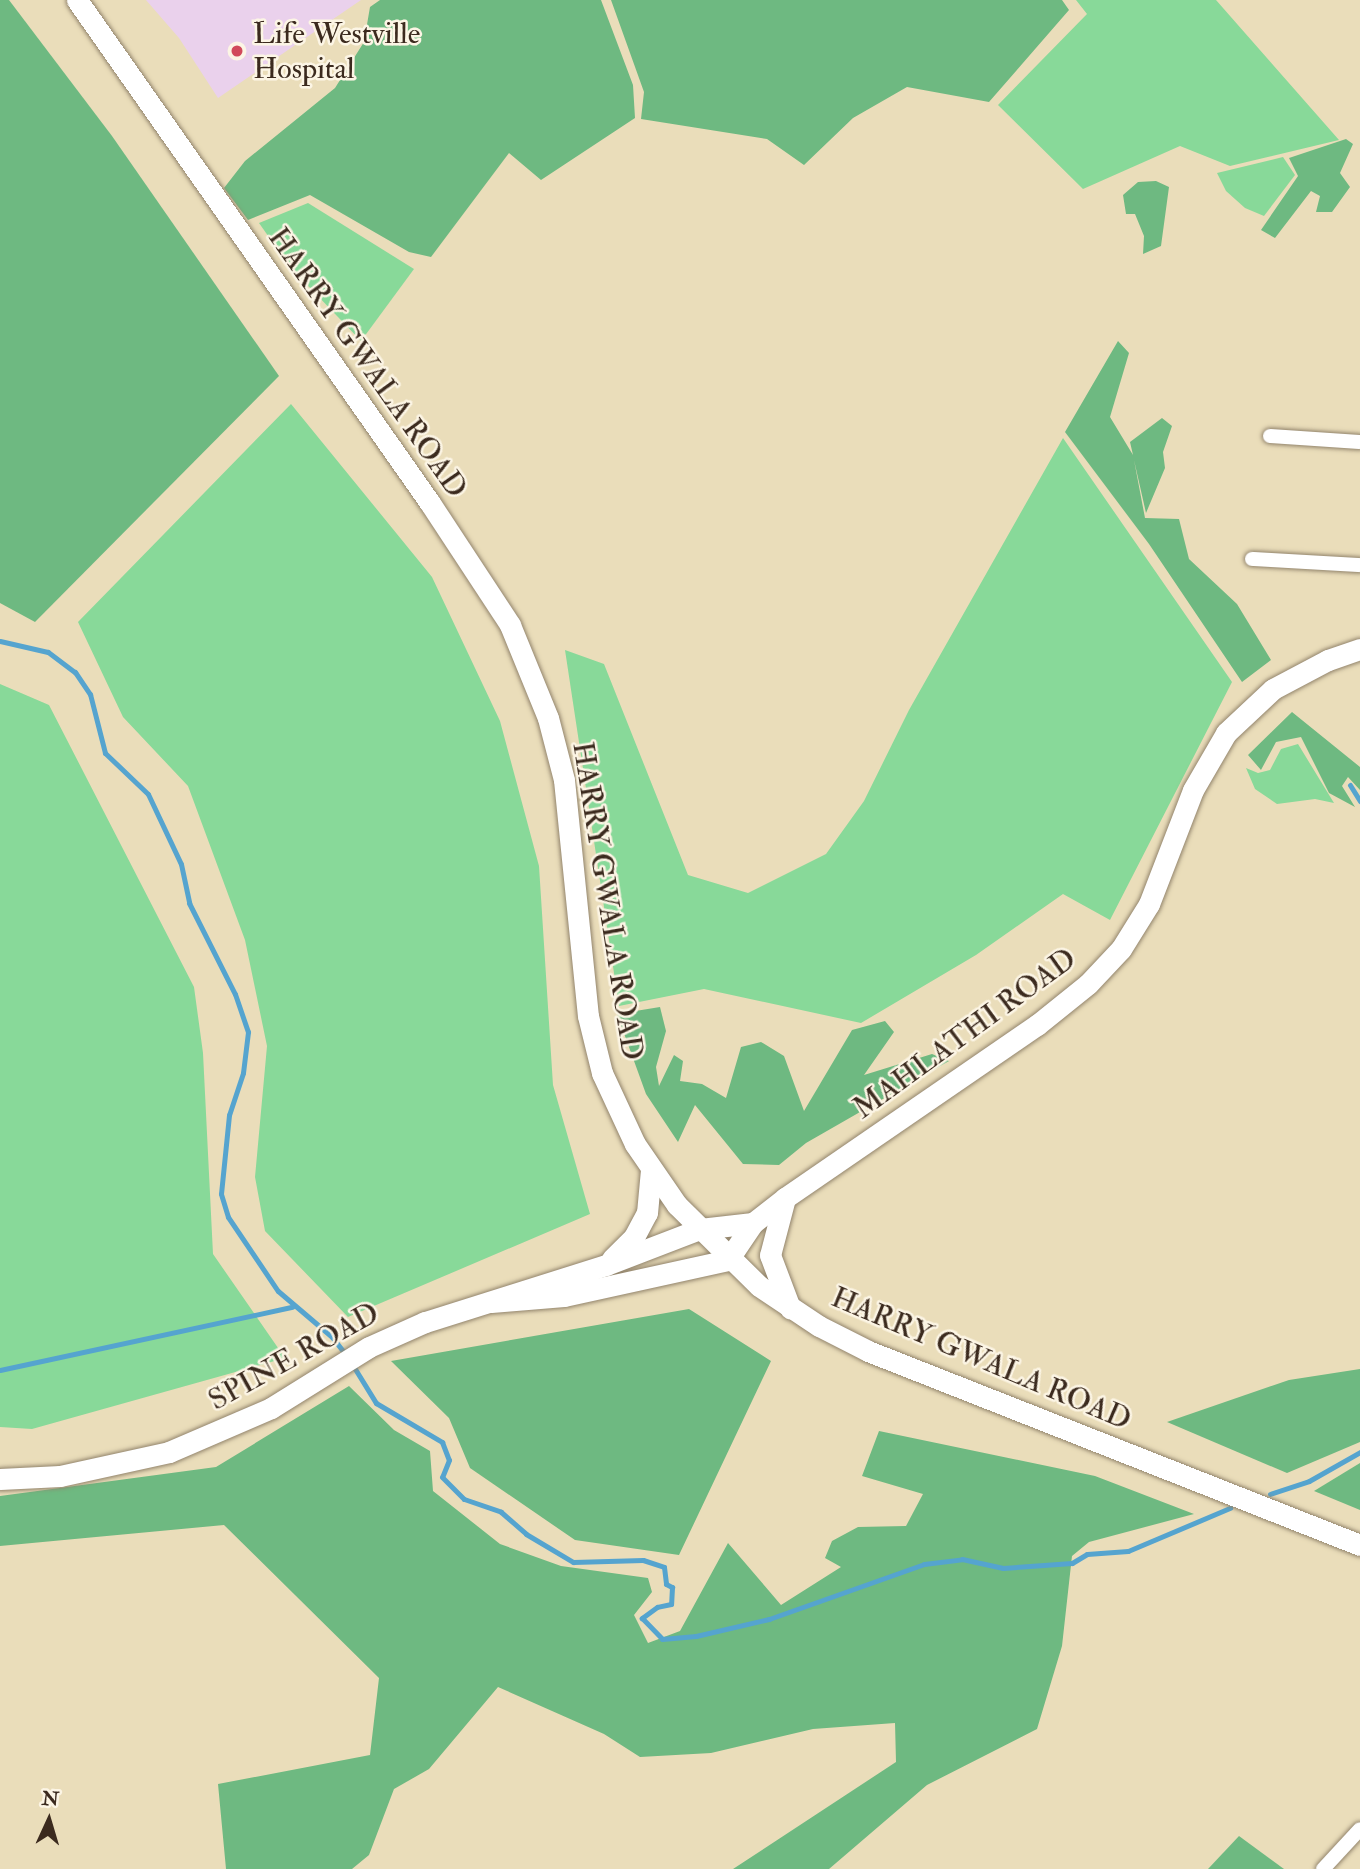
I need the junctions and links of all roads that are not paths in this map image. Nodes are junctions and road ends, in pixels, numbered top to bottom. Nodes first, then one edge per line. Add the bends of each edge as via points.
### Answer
1 (77, 0) edge
2 (1270, 436) dead end
3 (1360, 442) edge
4 (1252, 559) dead end
5 (1360, 565) edge
6 (1360, 649) edge
7 (651, 1170) junction
8 (785, 1198) junction
9 (753, 1223) junction
10 (700, 1230) junction
11 (728, 1260) junction
12 (606, 1265) junction
13 (491, 1302) junction
14 (790, 1308) junction
15 (0, 1479) edge
16 (1360, 1545) edge
17 (1360, 1829) edge
18 (1323, 1869) edge

1 - 7 main road, HARRY GWALA ROAD via 430,503 510,625 548,718 564,780 593,1041 623,1121
2 - 3 street
4 - 5 street
6 - 8 main road, MAHLATHI ROAD via 1309,668 1273,690 1226,733 1193,790 1149,904 1121,949 1088,984 1037,1025
7 - 10 main road, HARRY GWALA ROAD
7 - 12 main road via 641,1226
8 - 9 main road, MAHLATHI ROAD
8 - 14 main road via 770,1255
9 - 10 main road
9 - 11 main road, MAHLATHI ROAD
10 - 11 main road, HARRY GWALA ROAD
10 - 12 main road, SPINE ROAD
11 - 13 main road, SPINE ROAD via 576,1294
11 - 14 main road, HARRY GWALA ROAD
12 - 13 main road, SPINE ROAD
13 - 15 main road, SPINE ROAD via 425,1322 359,1353 260,1414 169,1452 60,1476
14 - 16 main road, HARRY GWALA ROAD via 868,1351
17 - 18 street

